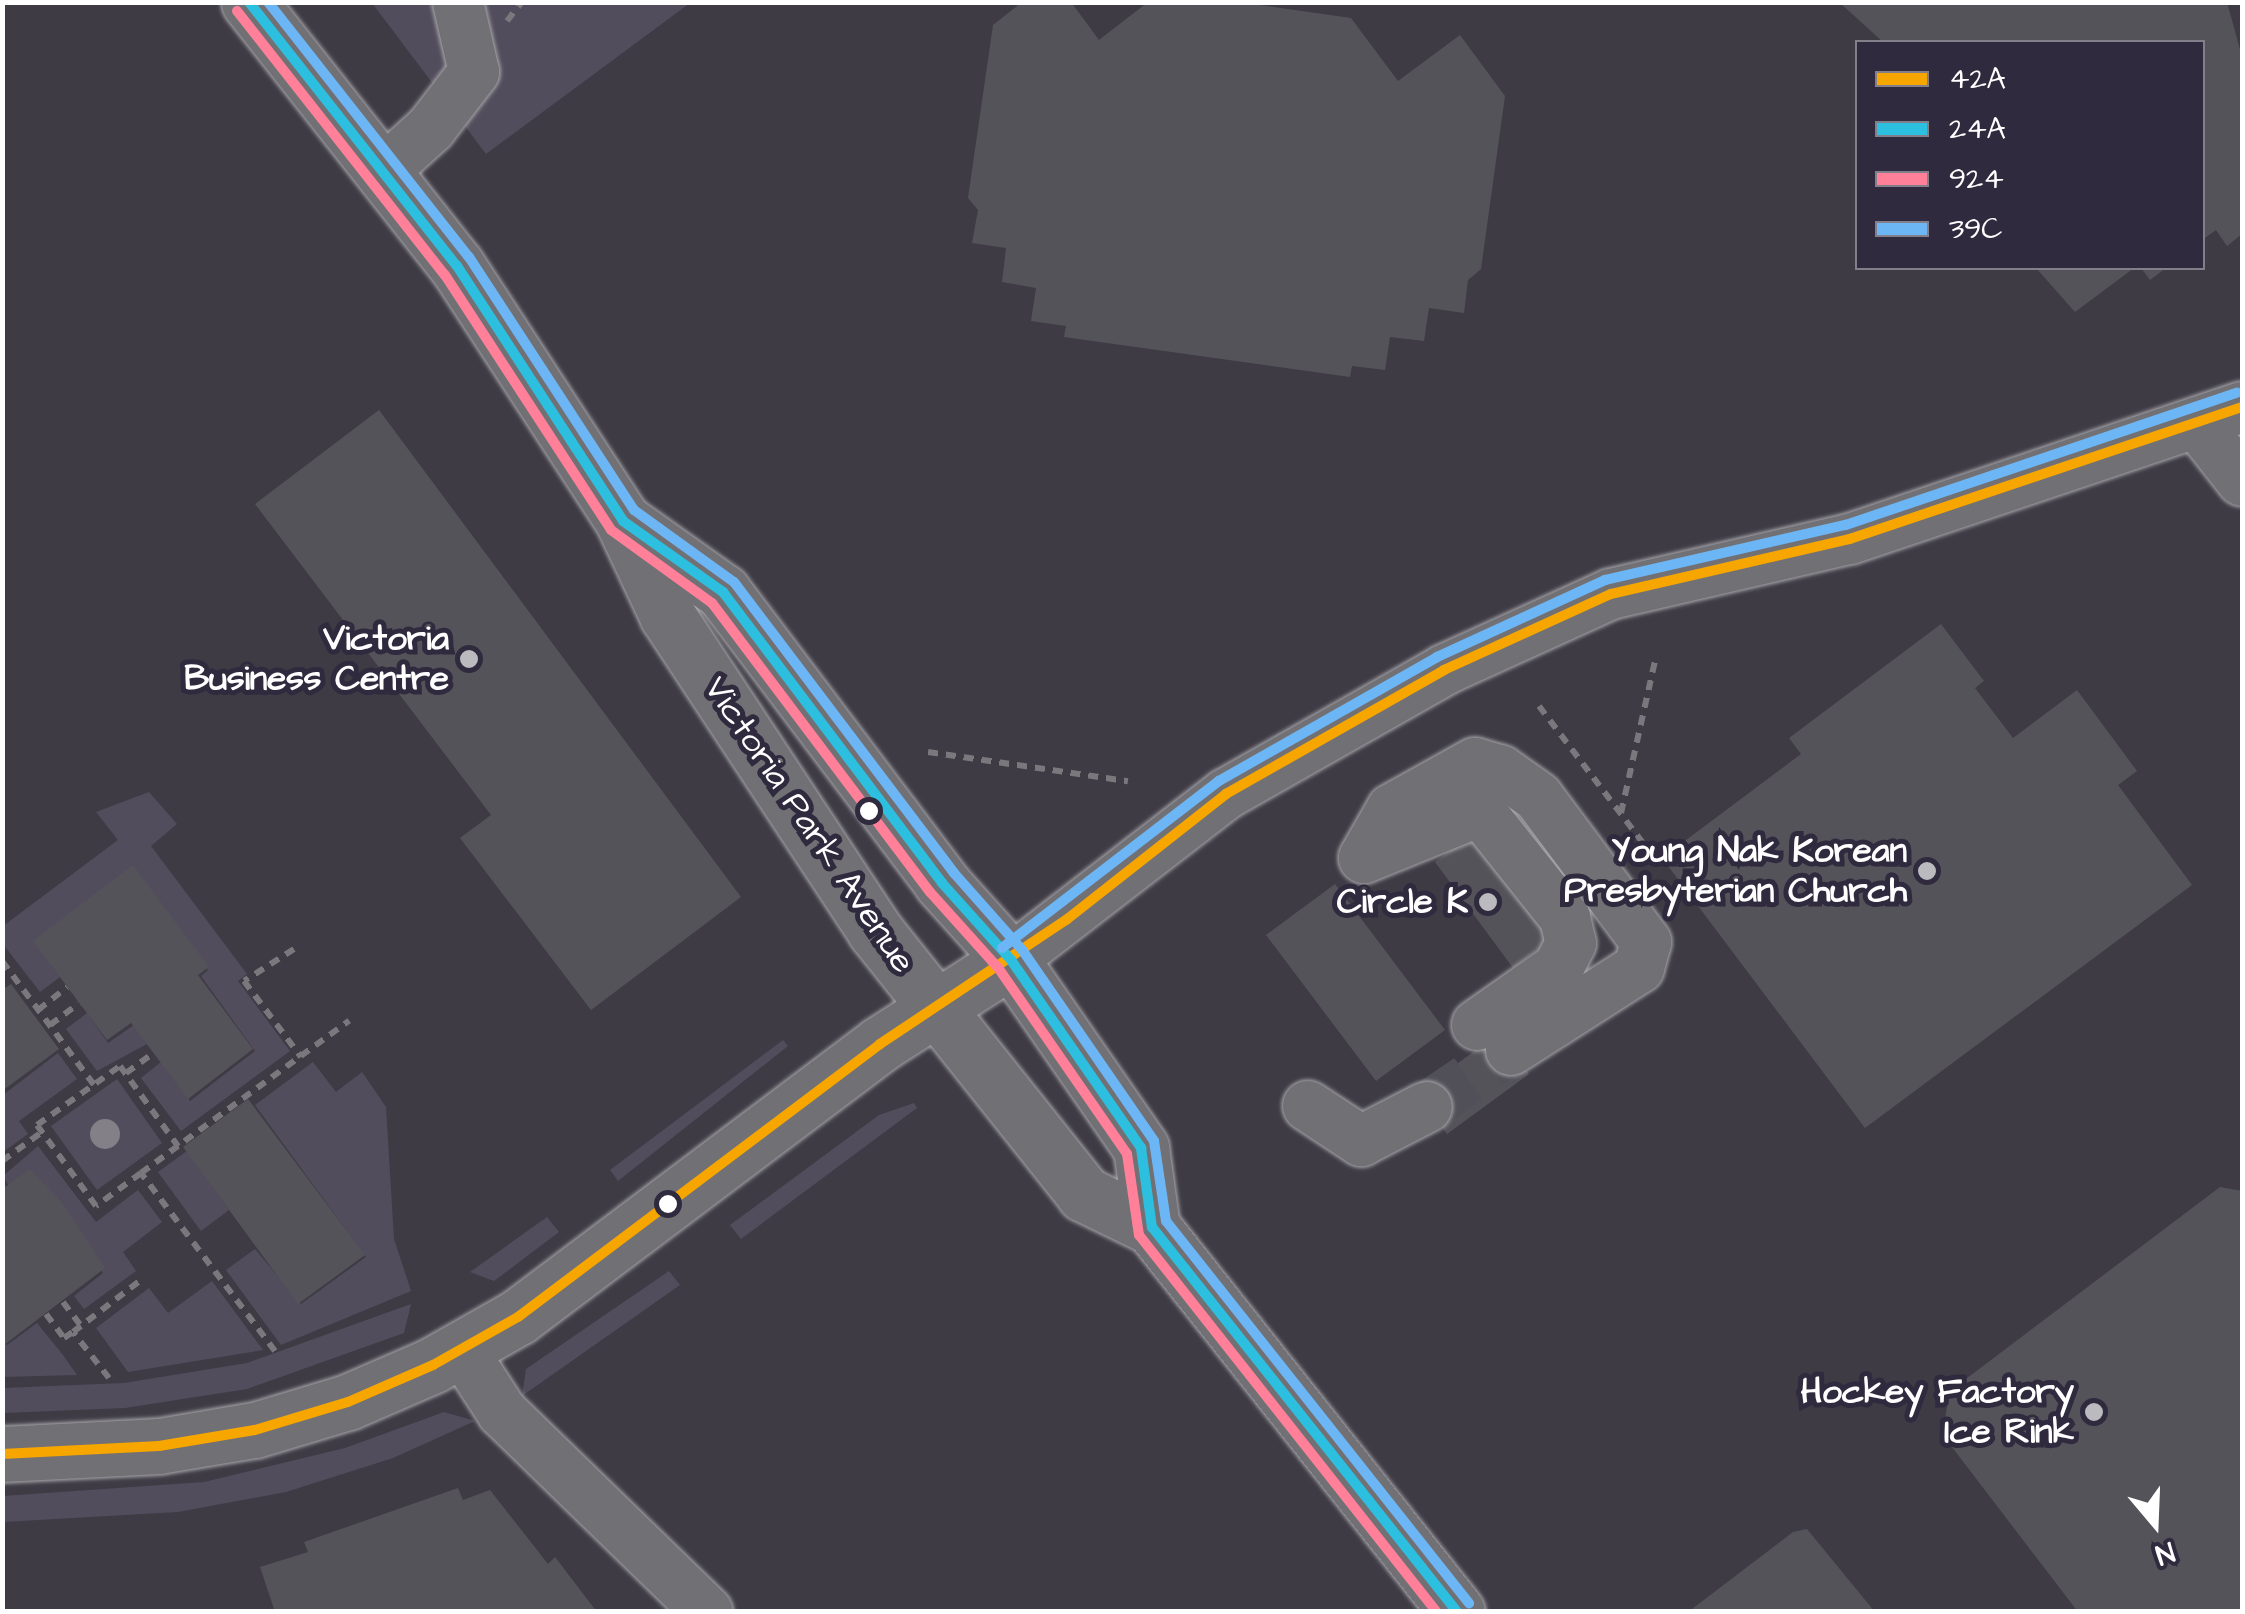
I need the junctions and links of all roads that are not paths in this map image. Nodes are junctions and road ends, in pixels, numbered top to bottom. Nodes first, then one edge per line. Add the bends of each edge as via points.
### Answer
1 (249, 2) edge
2 (458, 2) edge
3 (386, 169) junction
4 (2220, 416) edge
5 (2242, 480) edge
6 (623, 521) junction
7 (1011, 960) junction
8 (938, 1010) junction
9 (1494, 1038) joint
10 (1308, 1106) dead end
11 (1427, 1107) tunnel mouth
12 (1152, 1227) junction
13 (462, 1350) junction
14 (2, 1454) edge
15 (708, 1612) edge
16 (1457, 1612) edge

1 - 3 main road, Victoria Park Avenue
2 - 3 street via 474,72 430,128
3 - 6 main road, Victoria Park Avenue
4 - 5 street
4 - 7 street via 1850,540 1611,594 1444,670 1226,794
6 - 7 main road, Victoria Park Avenue via 723,592 942,882
6 - 8 main road, Victoria Park Avenue via 667,615 875,931
7 - 8 main road
7 - 12 main road, Victoria Park Avenue via 1141,1148
8 - 12 main road, Victoria Park Avenue via 1084,1194
8 - 13 main road via 880,1044 518,1317
9 - 9 street via 1558,968 1571,943 1566,918 1480,810 1364,858 1392,809 1475,763 1500,770 1538,796 1646,942 1639,968
10 - 11 street via 1361,1141
12 - 16 main road, Victoria Park Avenue
13 - 14 main road via 348,1402 255,1430 159,1446
13 - 15 street via 502,1412

